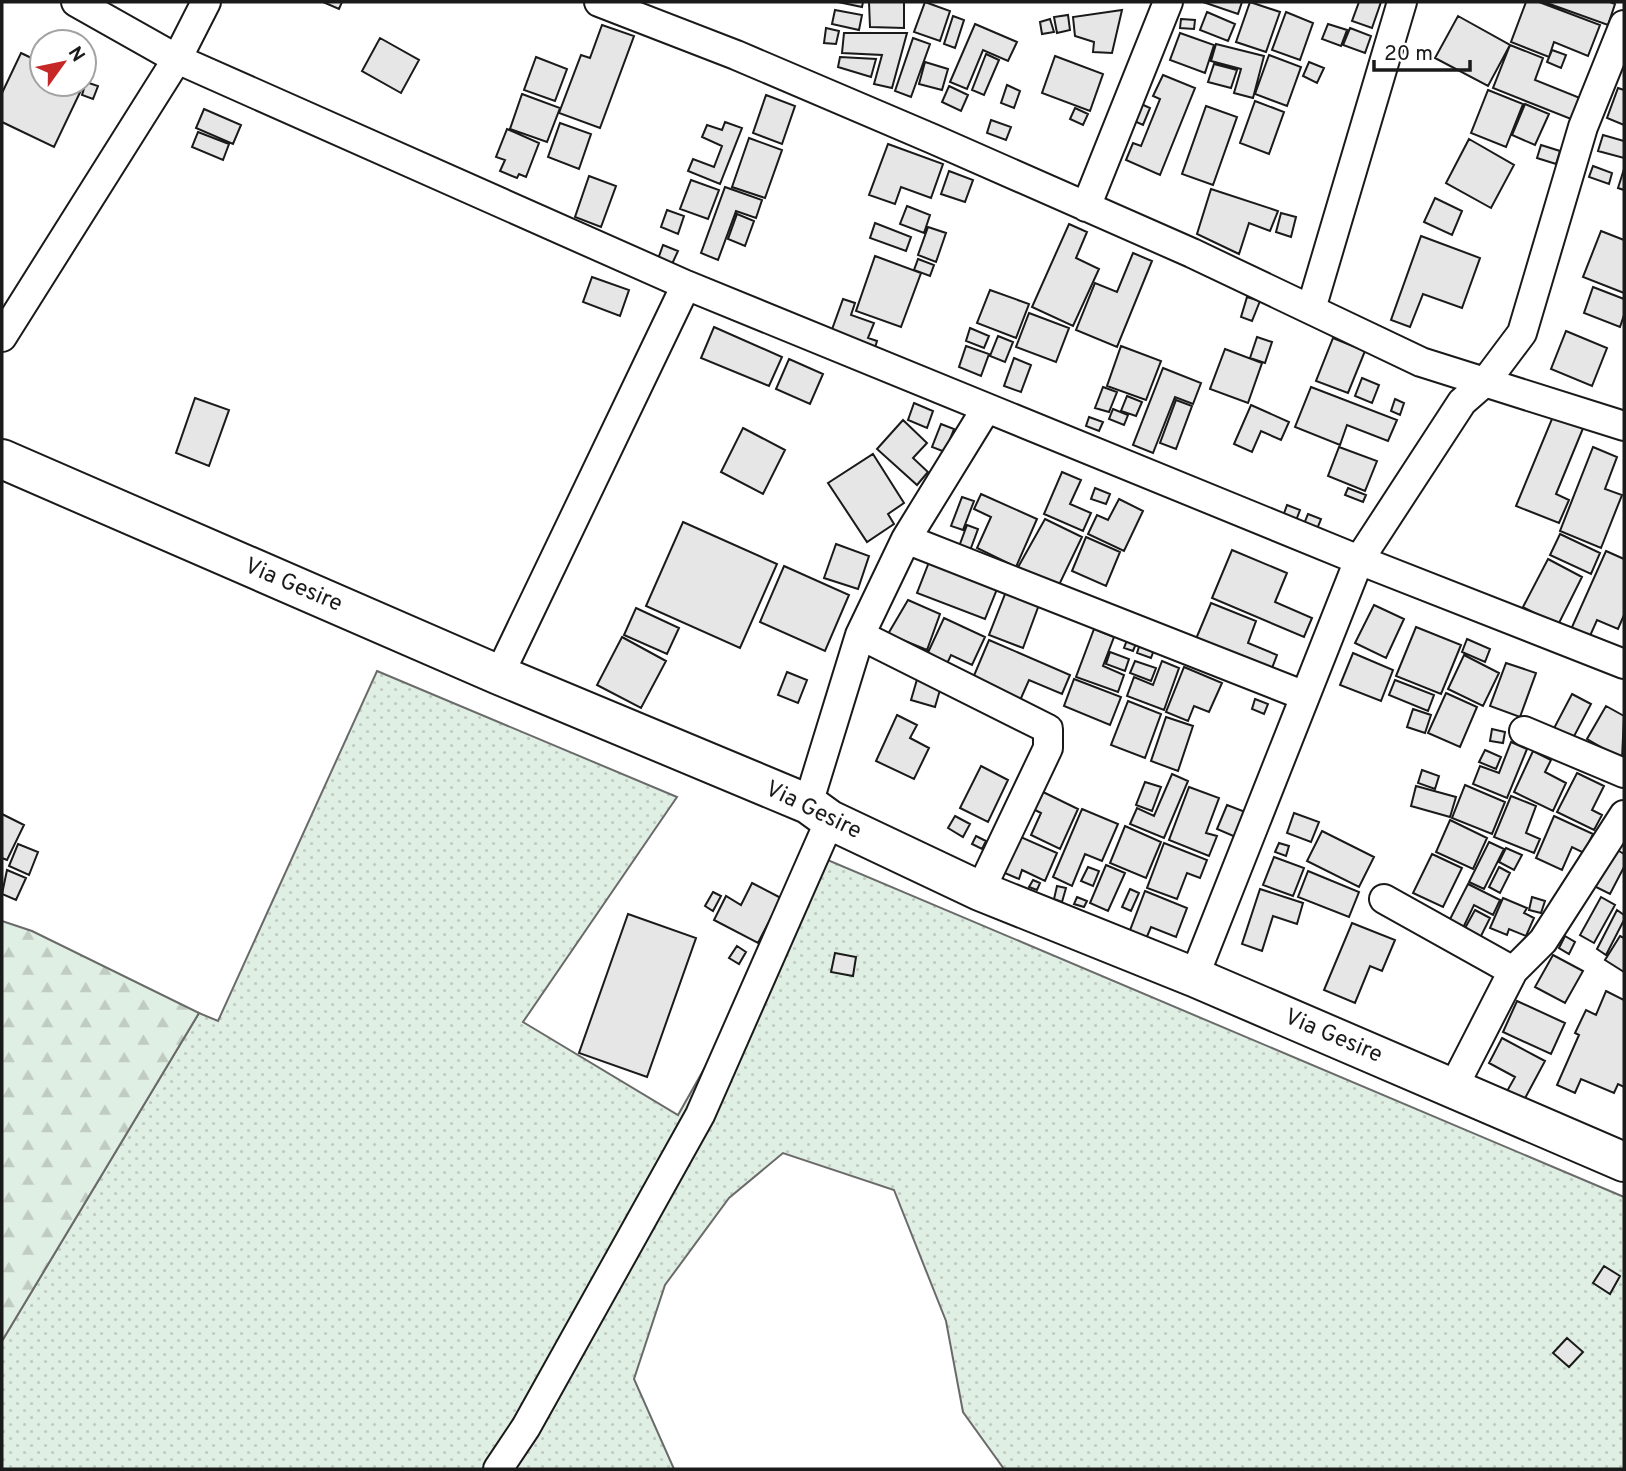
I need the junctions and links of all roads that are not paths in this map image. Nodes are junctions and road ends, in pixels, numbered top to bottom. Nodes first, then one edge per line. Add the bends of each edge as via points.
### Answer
1 (76, 2) edge
2 (206, 2) edge
3 (1168, 2) edge
4 (1402, 2) edge
5 (608, 4) edge
6 (1624, 25) edge
7 (177, 59) junction
8 (1086, 206) junction
9 (686, 285) junction
10 (1311, 309) junction
11 (2, 338) edge
12 (1486, 381) junction
13 (986, 409) junction
14 (1624, 426) edge
15 (2, 459) edge
16 (906, 539) junction
17 (1359, 559) junction
18 (860, 635) junction
19 (1624, 664) edge
20 (499, 675) junction
21 (1305, 696) junction
22 (1524, 731) dead end
23 (1624, 773) edge
24 (819, 812) junction
25 (1624, 815) edge
26 (980, 891) junction
27 (1384, 899) dead end
28 (1513, 971) junction
29 (1194, 977) junction
30 (1453, 1088) junction
31 (1624, 1162) edge
32 (498, 1469) edge

1 - 7 street
2 - 7 street
3 - 8 street
4 - 10 street
5 - 8 street
6 - 12 street via 1583,127 1522,333
7 - 9 street
7 - 11 street
8 - 10 street
9 - 13 street
9 - 20 street
10 - 12 street via 1421,362
12 - 14 street
12 - 17 street via 1462,402
13 - 16 street
13 - 17 street
15 - 20 main road, Via Gesire
16 - 18 street
16 - 21 street
17 - 19 street
17 - 21 street
18 - 24 street
18 - 26 street via 1048,729 1048,748
20 - 24 main road, Via Gesire
21 - 29 street
22 - 23 street
24 - 26 main road, Via Gesire
24 - 32 street via 700,1115 526,1427
25 - 28 street via 1543,941
26 - 29 main road, Via Gesire
27 - 28 street
28 - 30 street
29 - 30 main road, Via Gesire
30 - 31 main road, Via Gesire

